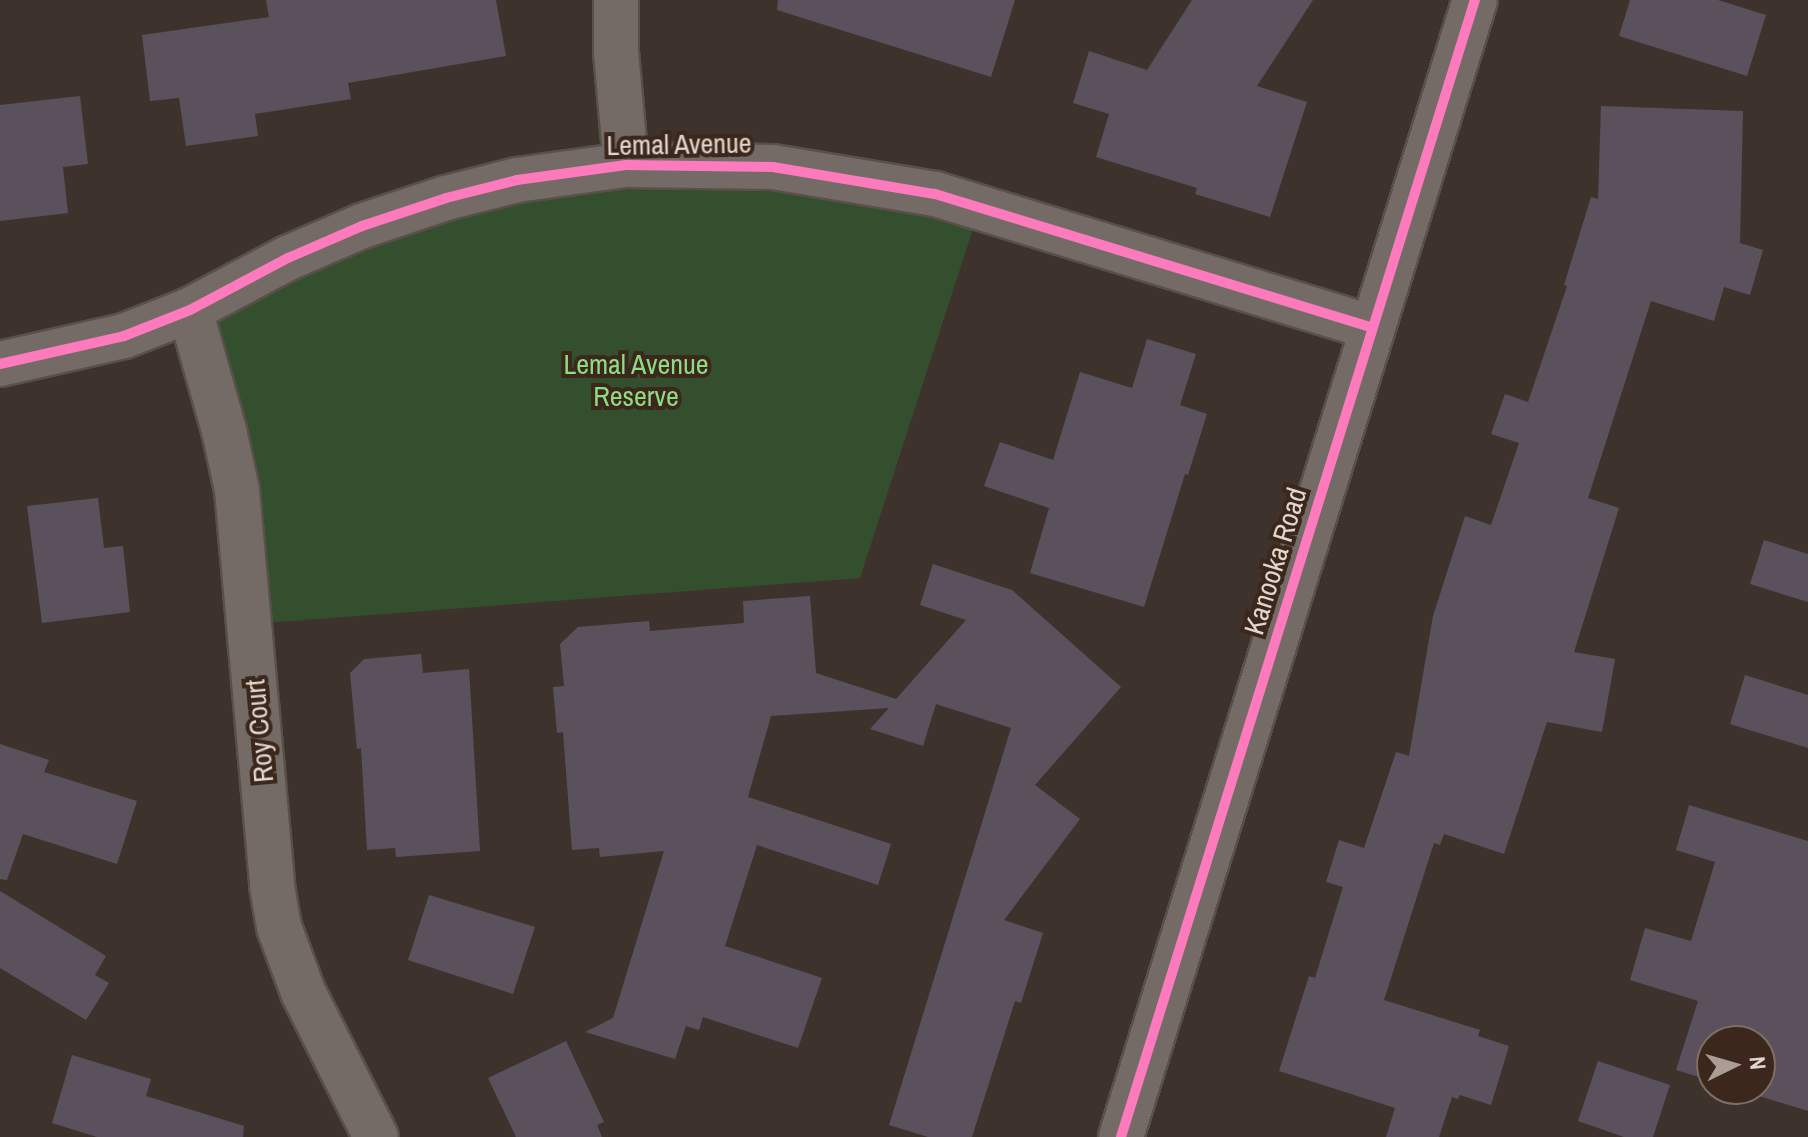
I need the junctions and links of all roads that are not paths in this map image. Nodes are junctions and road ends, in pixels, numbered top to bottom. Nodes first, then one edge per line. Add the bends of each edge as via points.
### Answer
1 (616, 0) edge
2 (1475, 0) edge
3 (626, 165) junction
4 (190, 310) junction
5 (1372, 328) junction
6 (0, 364) edge
7 (376, 1137) edge
8 (1121, 1137) edge

1 - 3 street
2 - 5 street, Kanooka Road
3 - 4 street, Lemal Avenue via 517,180 362,226
3 - 5 street, Lemal Avenue via 773,167 935,194
4 - 6 street, Lemal Avenue via 124,336
4 - 7 street, Roy Court via 237,490 279,927 303,992
5 - 8 street, Kanooka Road

